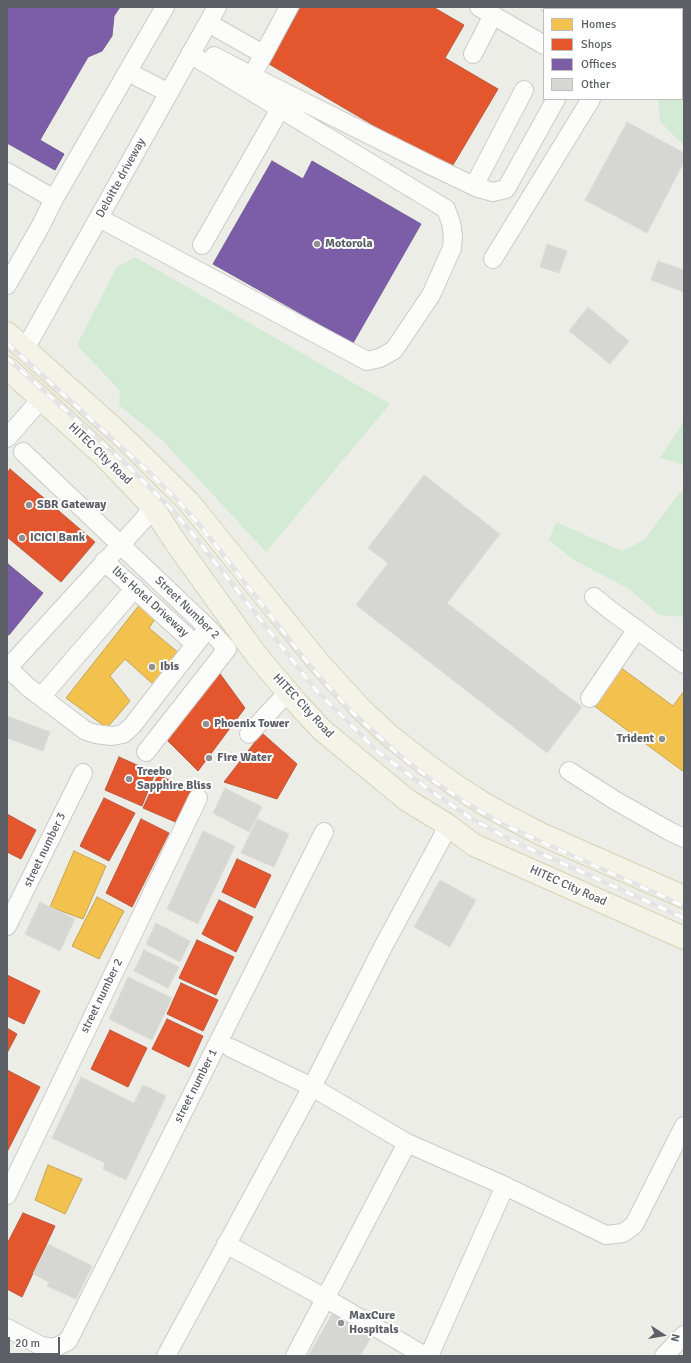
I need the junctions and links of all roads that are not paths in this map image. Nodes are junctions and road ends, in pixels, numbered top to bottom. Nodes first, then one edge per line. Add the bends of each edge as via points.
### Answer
1 (165, 7) edge
2 (217, 7) edge
3 (289, 7) edge
4 (486, 11) edge
5 (208, 23) junction
6 (543, 43) edge
7 (192, 50) junction
8 (263, 54) junction
9 (473, 54) dead end
10 (128, 72) junction
11 (252, 76) junction
12 (524, 90) dead end
13 (169, 93) junction
14 (555, 100) edge
15 (590, 100) edge
16 (280, 108) junction
17 (7, 172) edge
18 (474, 186) junction
19 (54, 199) junction
20 (99, 218) junction
21 (202, 245) dead end
22 (493, 259) dead end
23 (7, 285) edge
24 (7, 333) edge
25 (26, 350) junction
26 (7, 368) edge
27 (41, 399) junction
28 (7, 438) edge
29 (23, 452) dead end
30 (152, 506) junction
31 (120, 544) junction
32 (104, 561) junction
33 (135, 588) junction
34 (594, 597) dead end
35 (208, 628) junction
36 (637, 629) junction
37 (195, 644) junction
38 (684, 664) edge
39 (7, 668) edge
40 (288, 692) junction
41 (41, 697) junction
42 (590, 698) dead end
43 (249, 734) dead end
44 (152, 751) dead end
45 (569, 771) dead end
46 (83, 774) dead end
47 (198, 798) dead end
48 (446, 824) junction
49 (324, 832) dead end
50 (684, 838) edge
51 (684, 897) edge
52 (7, 926) edge
53 (684, 938) edge
54 (231, 1048) dead end
55 (312, 1087) junction
56 (684, 1126) edge
57 (407, 1142) junction
58 (505, 1186) junction
59 (7, 1195) edge
60 (226, 1244) junction
61 (325, 1298) junction
62 (7, 1328) edge
63 (684, 1335) edge
64 (166, 1356) edge
65 (295, 1356) edge
66 (425, 1356) edge
67 (429, 1356) edge
68 (664, 1356) edge

1 - 10 street
2 - 5 street, Deloitte driveway
3 - 8 street
4 - 6 street
4 - 9 street
5 - 7 street, Deloitte driveway
5 - 8 street
7 - 11 street
7 - 13 street, Deloitte driveway
7 - 16 street
8 - 11 street
10 - 13 street
10 - 19 street
11 - 18 street
12 - 18 street
13 - 20 street, Deloitte driveway
14 - 18 street via 506,189 493,192
15 - 22 street
16 - 20 street via 446,209 453,236 452,248 431,295 394,350 380,358 367,361
16 - 21 street
17 - 19 street
19 - 23 street
20 - 25 street, Deloitte driveway
24 - 25 main road
25 - 51 main road via 121,435 188,501 319,663 390,736 455,785 508,817
26 - 27 main road, HITEC City Road
27 - 28 street
27 - 30 main road, HITEC City Road via 102,454
29 - 31 street, Street Number 2
30 - 31 street via 145,518
30 - 40 main road, HITEC City Road via 257,656
31 - 32 street
31 - 35 street, Street Number 2
32 - 33 street, lbis Hotel Driveway
32 - 39 street
33 - 37 street, lbis Hotel Driveway
33 - 41 street
34 - 36 street
35 - 37 street, lbis Hotel Driveway
35 - 44 street, Street Number 2 via 230,652
36 - 38 street
36 - 42 street
37 - 41 street, lbis Hotel Driveway via 132,726 123,734 112,736 86,731
39 - 41 street, lbis Hotel Driveway
40 - 43 street
40 - 48 main road, HITEC City Road via 328,735 407,800
45 - 50 street via 616,801
46 - 52 street, street number 3
47 - 59 street, street number 2
48 - 53 main road, HITEC City Road via 474,844
48 - 55 street via 443,836 384,944
49 - 62 street, street number 1 via 68,1341 54,1348 41,1346
54 - 55 street
55 - 57 street
55 - 60 street
56 - 58 street via 634,1225 623,1233 606,1235
57 - 58 street
57 - 61 street
58 - 67 street
60 - 61 street
60 - 64 street
61 - 65 street
61 - 66 street
63 - 68 street

